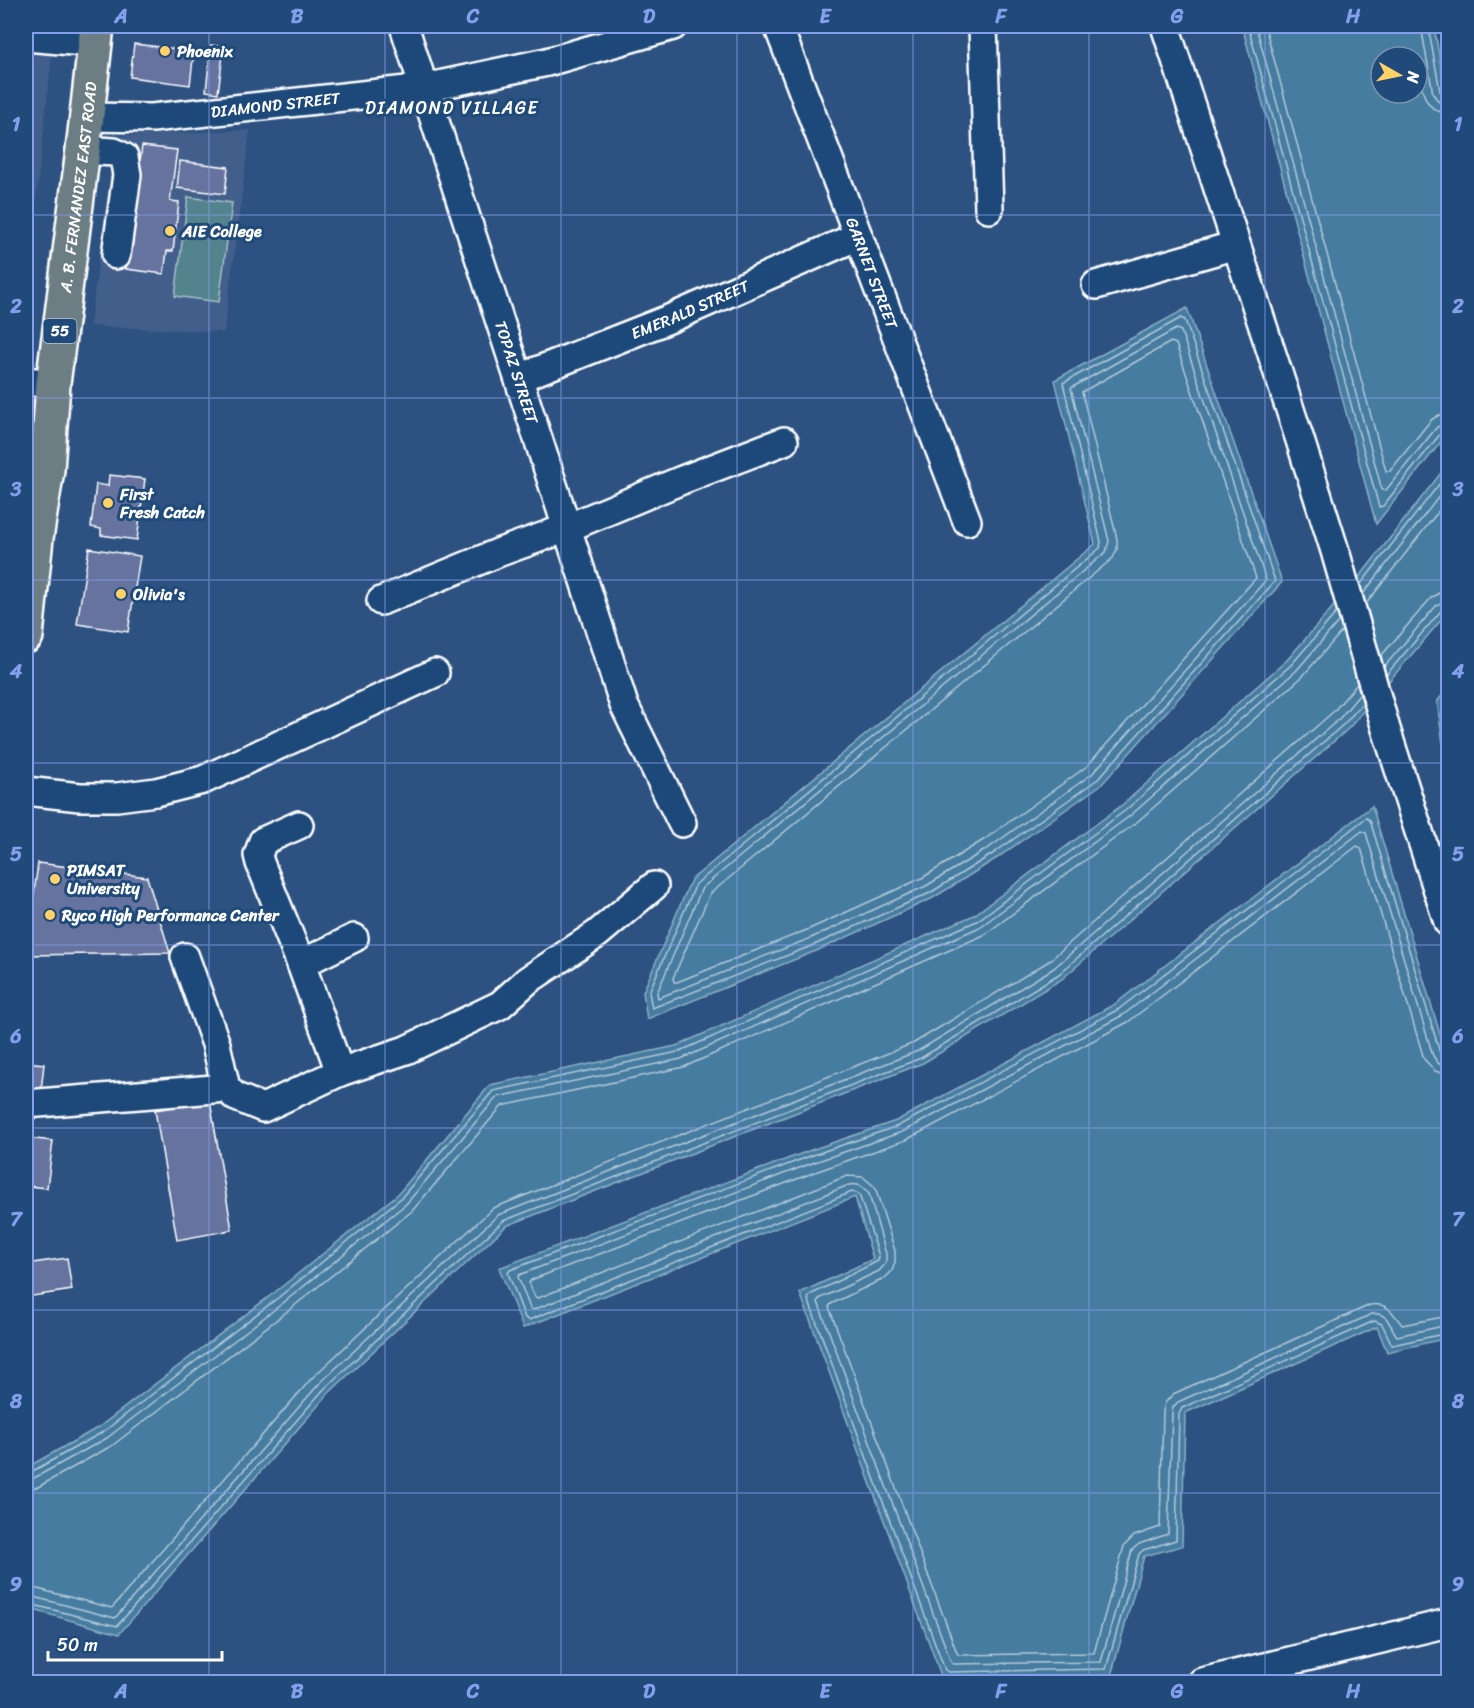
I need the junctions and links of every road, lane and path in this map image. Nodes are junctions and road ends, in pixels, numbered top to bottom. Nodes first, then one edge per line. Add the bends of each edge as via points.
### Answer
1 (404, 26) edge
2 (672, 26) edge
3 (778, 26) edge
4 (983, 26) edge
5 (1165, 26) edge
6 (96, 34) edge
7 (26, 37) edge
8 (425, 88) junction
9 (87, 117) junction
10 (83, 150) junction
11 (989, 209) dead end
12 (858, 236) junction
13 (1236, 245) junction
14 (116, 255) dead end
15 (1096, 285) dead end
16 (519, 378) junction
17 (39, 383) edge
18 (784, 441) dead end
19 (967, 521) dead end
20 (567, 528) junction
21 (381, 601) dead end
22 (26, 636) edge
23 (435, 673) dead end
24 (26, 791) edge
25 (682, 823) dead end
26 (299, 825) dead end
27 (654, 886) dead end
28 (1449, 922) edge
29 (354, 938) dead end
30 (185, 957) dead end
31 (301, 964) junction
32 (340, 1072) junction
33 (226, 1088) junction
34 (26, 1104) edge
35 (1449, 1623) edge
36 (1203, 1683) edge

1 - 8 street, TOPAZ STREET
2 - 8 street, DIAMOND STREET via 547,62
3 - 12 street, GARNET STREET
4 - 11 street
5 - 13 street
6 - 7 street
6 - 9 highway, A. B. FERNANDEZ EAST ROAD / 55
8 - 9 street, DIAMOND STREET via 152,118
8 - 16 street, TOPAZ STREET
9 - 10 highway, A. B. FERNANDEZ EAST ROAD / 55
10 - 14 street via 114,152 124,157 127,175
10 - 17 highway, A. B. FERNANDEZ EAST ROAD / 55
12 - 16 street, EMERALD STREET via 669,319
12 - 19 street, GARNET STREET
13 - 15 street
13 - 28 street
16 - 20 street, TOPAZ STREET
17 - 22 highway, A. B. FERNANDEZ EAST ROAD / 55 via 47,470
18 - 20 street
20 - 21 street
20 - 25 street, TOPAZ STREET via 624,705
23 - 24 street via 203,780 117,797
26 - 31 street via 263,841 258,855
27 - 32 street via 597,934 528,980 500,1005 406,1050
29 - 31 street
30 - 33 street via 216,1044
31 - 32 street
32 - 33 street via 263,1108 236,1097
33 - 34 street
35 - 36 street

